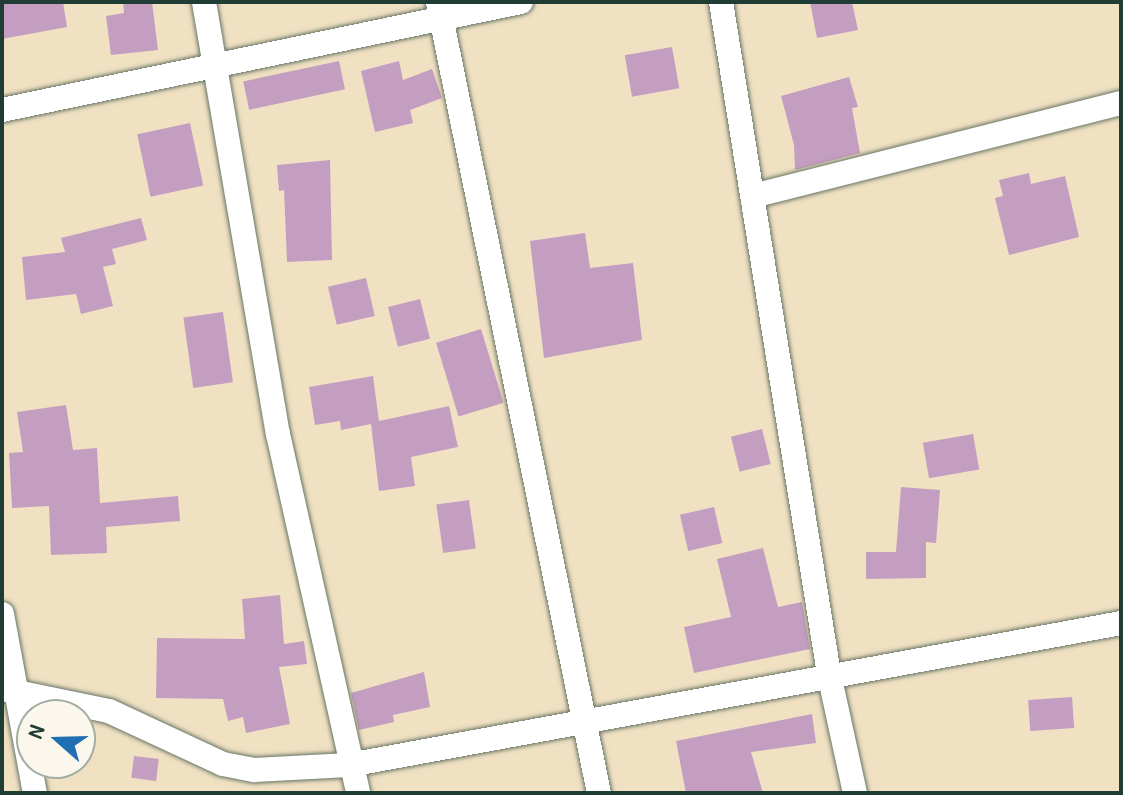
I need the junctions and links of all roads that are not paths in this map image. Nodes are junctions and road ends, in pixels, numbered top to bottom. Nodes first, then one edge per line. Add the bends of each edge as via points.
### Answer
1 (204, 2) edge
2 (521, 2) edge
3 (721, 2) edge
4 (439, 10) edge
5 (215, 65) junction
6 (1121, 103) edge
7 (2, 110) edge
8 (753, 196) junction
9 (2, 614) edge
10 (1121, 623) edge
11 (829, 674) junction
12 (7, 688) edge
13 (584, 724) junction
14 (349, 765) junction
15 (35, 793) edge
16 (358, 793) edge
17 (599, 793) edge
18 (855, 793) edge

1 - 5 street
2 - 4 street
3 - 8 street
4 - 5 street
4 - 13 street
5 - 7 street
5 - 14 street via 278,434
6 - 8 street
8 - 11 street
9 - 12 street
10 - 11 street
11 - 13 street
11 - 18 street
12 - 14 street via 109,711 223,764 254,770
12 - 15 street
13 - 14 street
13 - 17 street
14 - 16 street

